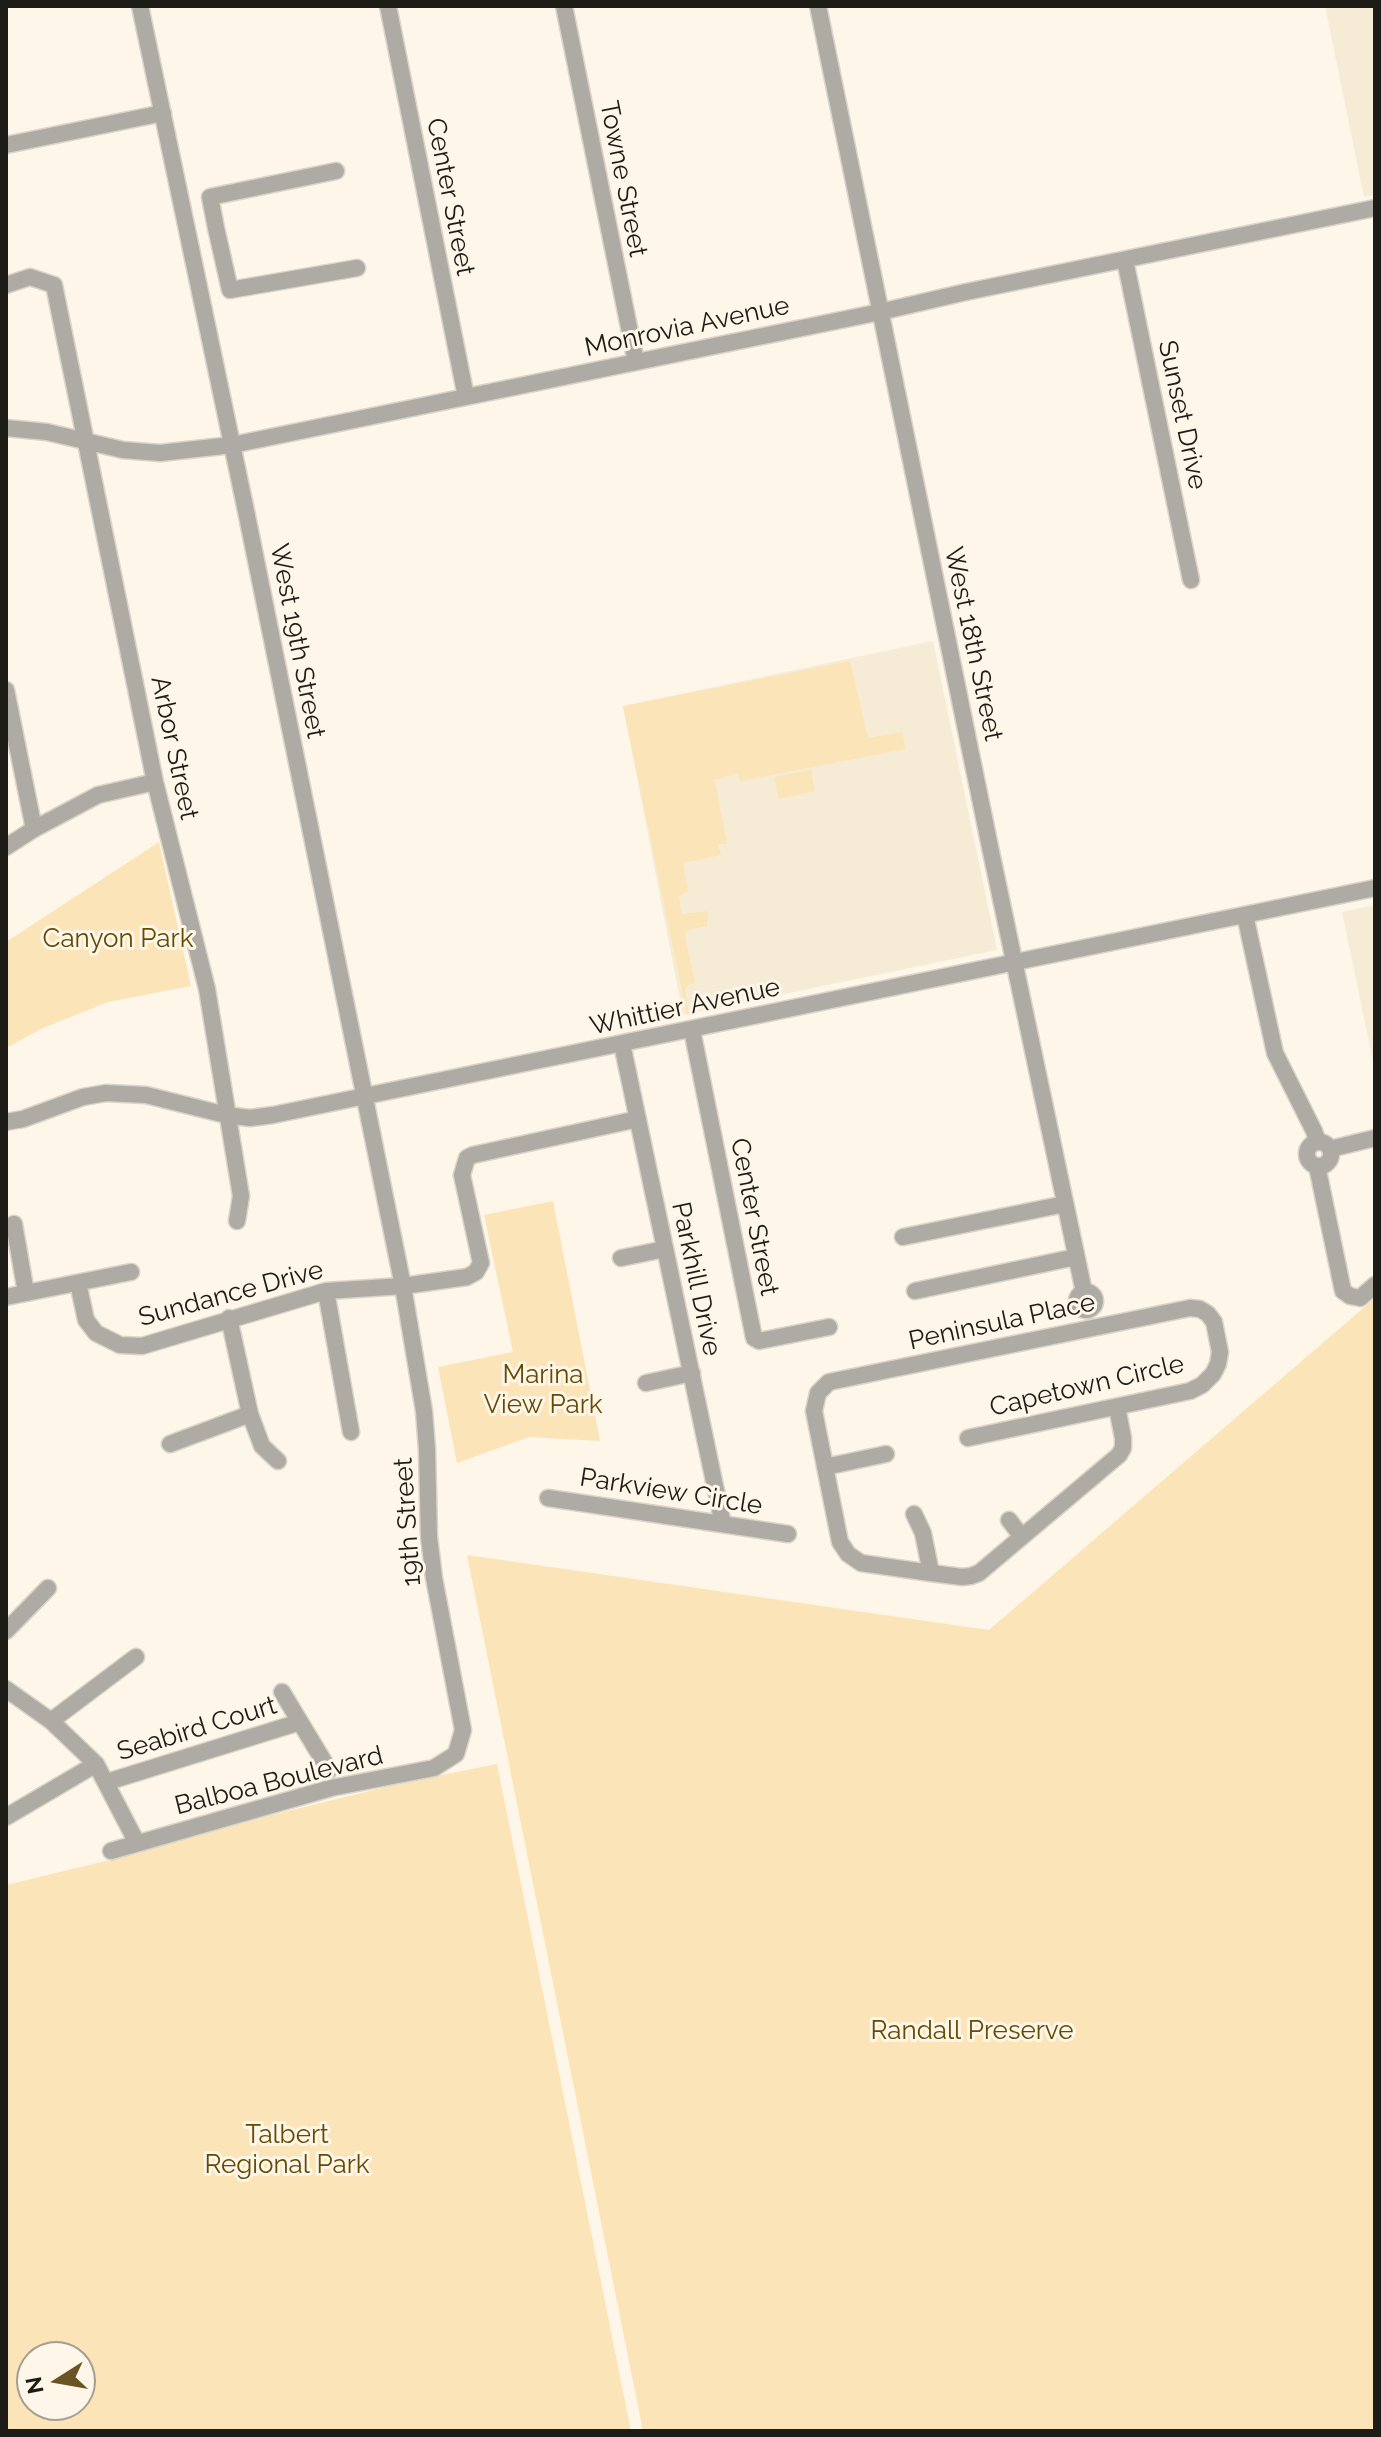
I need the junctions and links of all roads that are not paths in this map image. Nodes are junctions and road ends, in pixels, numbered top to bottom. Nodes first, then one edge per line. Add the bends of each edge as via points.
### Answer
1 (140, 6) edge
2 (388, 6) edge
3 (564, 6) edge
4 (818, 6) edge
5 (163, 113) junction
6 (6, 145) edge
7 (336, 171) dead end
8 (1375, 208) edge
9 (216, 228) junction
10 (188, 234) junction
11 (1125, 260) junction
12 (357, 268) dead end
13 (6, 285) edge
14 (880, 312) junction
15 (636, 362) junction
16 (466, 397) junction
17 (6, 428) edge
18 (87, 441) junction
19 (232, 445) junction
20 (1191, 580) dead end
21 (6, 690) edge
22 (155, 782) junction
23 (34, 829) junction
24 (6, 847) edge
25 (1375, 888) edge
26 (1245, 915) junction
27 (1014, 964) junction
28 (692, 1030) junction
29 (622, 1044) junction
30 (364, 1098) junction
31 (226, 1115) junction
32 (638, 1119) junction
33 (6, 1122) edge
34 (1375, 1138) edge
35 (1324, 1146) junction
36 (1065, 1204) junction
37 (237, 1221) dead end
38 (14, 1224) dead end
39 (903, 1237) dead end
40 (665, 1249) junction
41 (1076, 1257) junction
42 (621, 1258) dead end
43 (131, 1272) dead end
44 (78, 1283) junction
45 (1375, 1285) edge
46 (403, 1286) junction
47 (326, 1291) junction
48 (915, 1291) dead end
49 (26, 1293) junction
50 (6, 1297) edge
51 (1085, 1301) junction
52 (229, 1318) junction
53 (1101, 1326) junction
54 (829, 1327) dead end
55 (1080, 1330) junction
56 (692, 1373) junction
57 (1213, 1374) joint
58 (646, 1383) dead end
59 (1117, 1407) junction
60 (250, 1414) junction
61 (351, 1432) dead end
62 (968, 1438) dead end
63 (170, 1444) dead end
64 (886, 1454) dead end
65 (278, 1461) dead end
66 (825, 1467) junction
67 (548, 1498) dead end
68 (914, 1514) dead end
69 (1009, 1520) dead end
70 (723, 1524) junction
71 (788, 1534) dead end
72 (1022, 1537) junction
73 (931, 1573) junction
74 (48, 1588) dead end
75 (6, 1631) edge
76 (136, 1657) dead end
77 (6, 1689) edge
78 (282, 1692) dead end
79 (51, 1721) junction
80 (300, 1722) junction
81 (456, 1754) joint
82 (96, 1764) junction
83 (329, 1770) dead end
84 (107, 1782) junction
85 (6, 1817) edge
86 (137, 1843) junction
87 (111, 1851) dead end

1 - 5 street, West 19th Street
2 - 16 street, Center Street
3 - 15 street, Towne Street
4 - 14 street, West 18th Street
5 - 6 street
5 - 10 street, West 19th Street
7 - 9 street via 210,197
8 - 11 street, Monrovia Avenue
9 - 10 street
9 - 12 street via 230,290
10 - 19 street, West 19th Street
11 - 14 street, Monrovia Avenue
11 - 20 street, Sunset Drive
13 - 18 street, Arbor Street via 30,277 54,285
14 - 15 street, Monrovia Avenue
14 - 27 street, West 18th Street
15 - 16 street, Monrovia Avenue
16 - 19 street, Monrovia Avenue
17 - 18 street, Monrovia Avenue
18 - 19 street, Monrovia Avenue via 160,453
18 - 22 street, Arbor Street
19 - 30 street, West 19th Street
21 - 23 street
22 - 23 street via 98,795
22 - 31 street, Arbor Street via 207,989
23 - 24 street
25 - 26 street, Whittier Avenue
26 - 27 street, Whittier Avenue
26 - 35 street via 1275,1053
27 - 28 street, Whittier Avenue
27 - 36 street, West 18th Street
28 - 29 street, Whittier Avenue
28 - 54 street, Center Street via 754,1338
29 - 30 street, Whittier Avenue
29 - 32 street, Parkhill Drive
30 - 31 street, Whittier Avenue via 250,1118
30 - 46 street, West 19th Street
31 - 33 street, Whittier Avenue via 146,1095 106,1093
31 - 37 street, Arbor Street via 241,1196
32 - 40 street, Parkhill Drive
32 - 46 street, Sundance Drive via 467,1158 462,1175 481,1263 467,1277
34 - 35 street
35 - 45 street via 1311,1146 1308,1153 1317,1166 1343,1291 1360,1298
36 - 39 street
36 - 41 street, West 18th Street
38 - 49 street
40 - 42 street
40 - 56 street, Parkhill Drive
41 - 48 street
41 - 51 street, West 18th Street
43 - 44 street
44 - 49 street
44 - 52 street, Sundance Drive via 86,1320 96,1333 120,1345 142,1346
46 - 47 street, Sundance Drive
46 - 81 street, 19th Street via 424,1411 434,1578 463,1730
47 - 52 street, Sundance Drive
47 - 61 street
49 - 50 street
51 - 53 street, West 18th Street via 1098,1313
51 - 55 street, West 18th Street via 1078,1317
52 - 60 street
53 - 55 street, Peninsula Place
53 - 57 street, Peninsula Place via 1200,1309 1214,1322 1218,1337
55 - 66 street, Peninsula Place via 829,1382 818,1393 814,1411
56 - 58 street
56 - 70 street, Parkhill Drive
57 - 59 street, Capetown Circle via 1190,1391
59 - 62 street, Capetown Circle
59 - 72 street via 1123,1438 1119,1455
60 - 63 street
60 - 65 street via 262,1446
64 - 66 street
66 - 73 street via 840,1542 848,1554 861,1563
67 - 70 street, Parkview Circle
68 - 73 street
69 - 72 street
70 - 71 street, Parkview Circle
72 - 73 street via 979,1573
74 - 75 street
76 - 79 street
77 - 79 street
78 - 80 street, Seabird Court
79 - 82 street
80 - 83 street, Seabird Court
80 - 84 street, Seabird Court
81 - 86 street, Balboa Boulevard via 434,1768 331,1788
82 - 84 street
82 - 85 street
84 - 86 street
86 - 87 street, Balboa Boulevard

